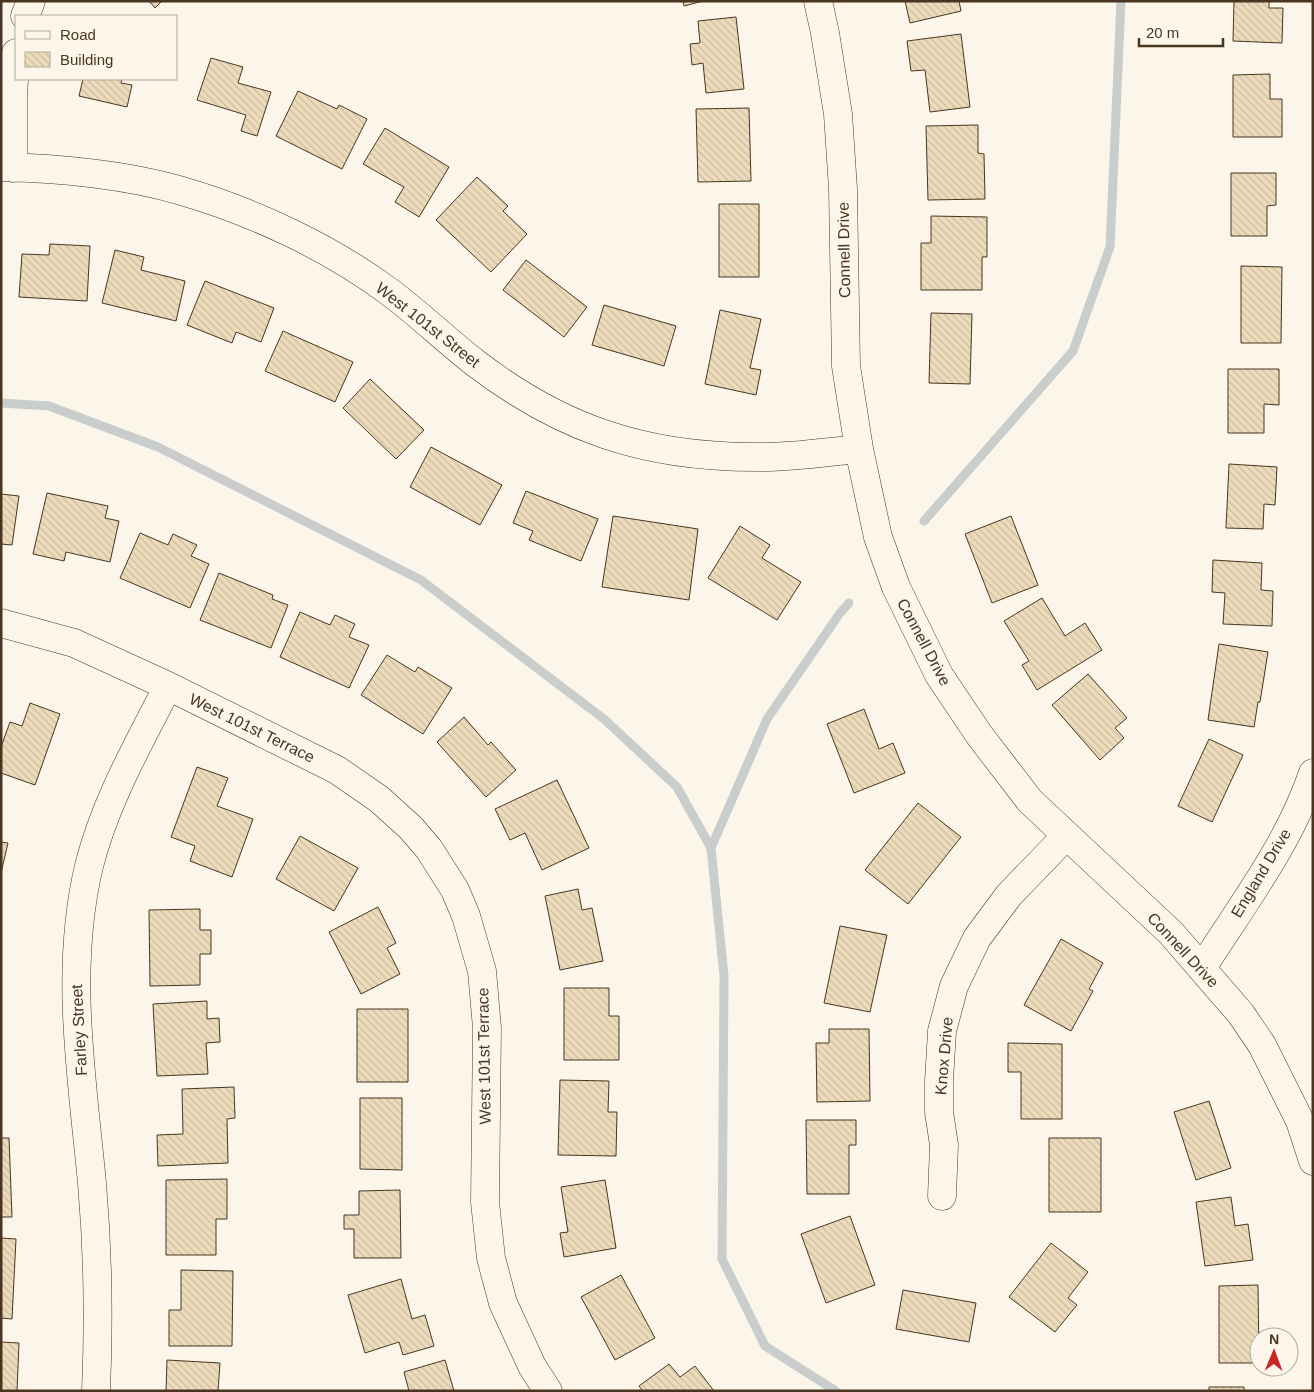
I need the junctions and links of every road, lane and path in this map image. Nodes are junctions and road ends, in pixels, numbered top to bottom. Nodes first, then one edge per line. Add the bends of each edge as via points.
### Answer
1 (31, 1) edge
2 (818, 1) edge
3 (25, 15) edge
4 (15, 67) edge
5 (7, 168) edge
6 (859, 449) junction
7 (1, 623) edge
8 (168, 686) junction
9 (1313, 773) edge
10 (1066, 836) junction
11 (1202, 968) junction
12 (1313, 1161) edge
13 (942, 1196) dead end
14 (96, 1391) edge
15 (548, 1391) edge

1 - 3 street
2 - 6 street, Connell Drive via 838,114 843,189 846,366
4 - 5 street
5 - 6 street, West 101st Street via 112,176 181,191 262,220 328,253 390,293 510,388 553,412 604,434 700,456 758,458
6 - 10 street, Connell Drive via 878,538 893,579 939,675 1030,801
7 - 8 street, West 101st Terrace via 74,643
8 - 14 street, Farley Street via 110,800 89,865 80,916 75,986 96,1258
8 - 15 street, West 101st Terrace via 337,770 380,799 429,849 454,890 466,916 482,971 486,1000 485,1202 491,1258 503,1303 532,1366
9 - 11 street, England Drive via 1280,848
10 - 11 street, Connell Drive via 1170,933
10 - 13 street, Knox Drive via 1009,895 977,938 954,986 942,1031 939,1081 944,1145
11 - 12 street, Connell Drive via 1262,1045 1300,1121

